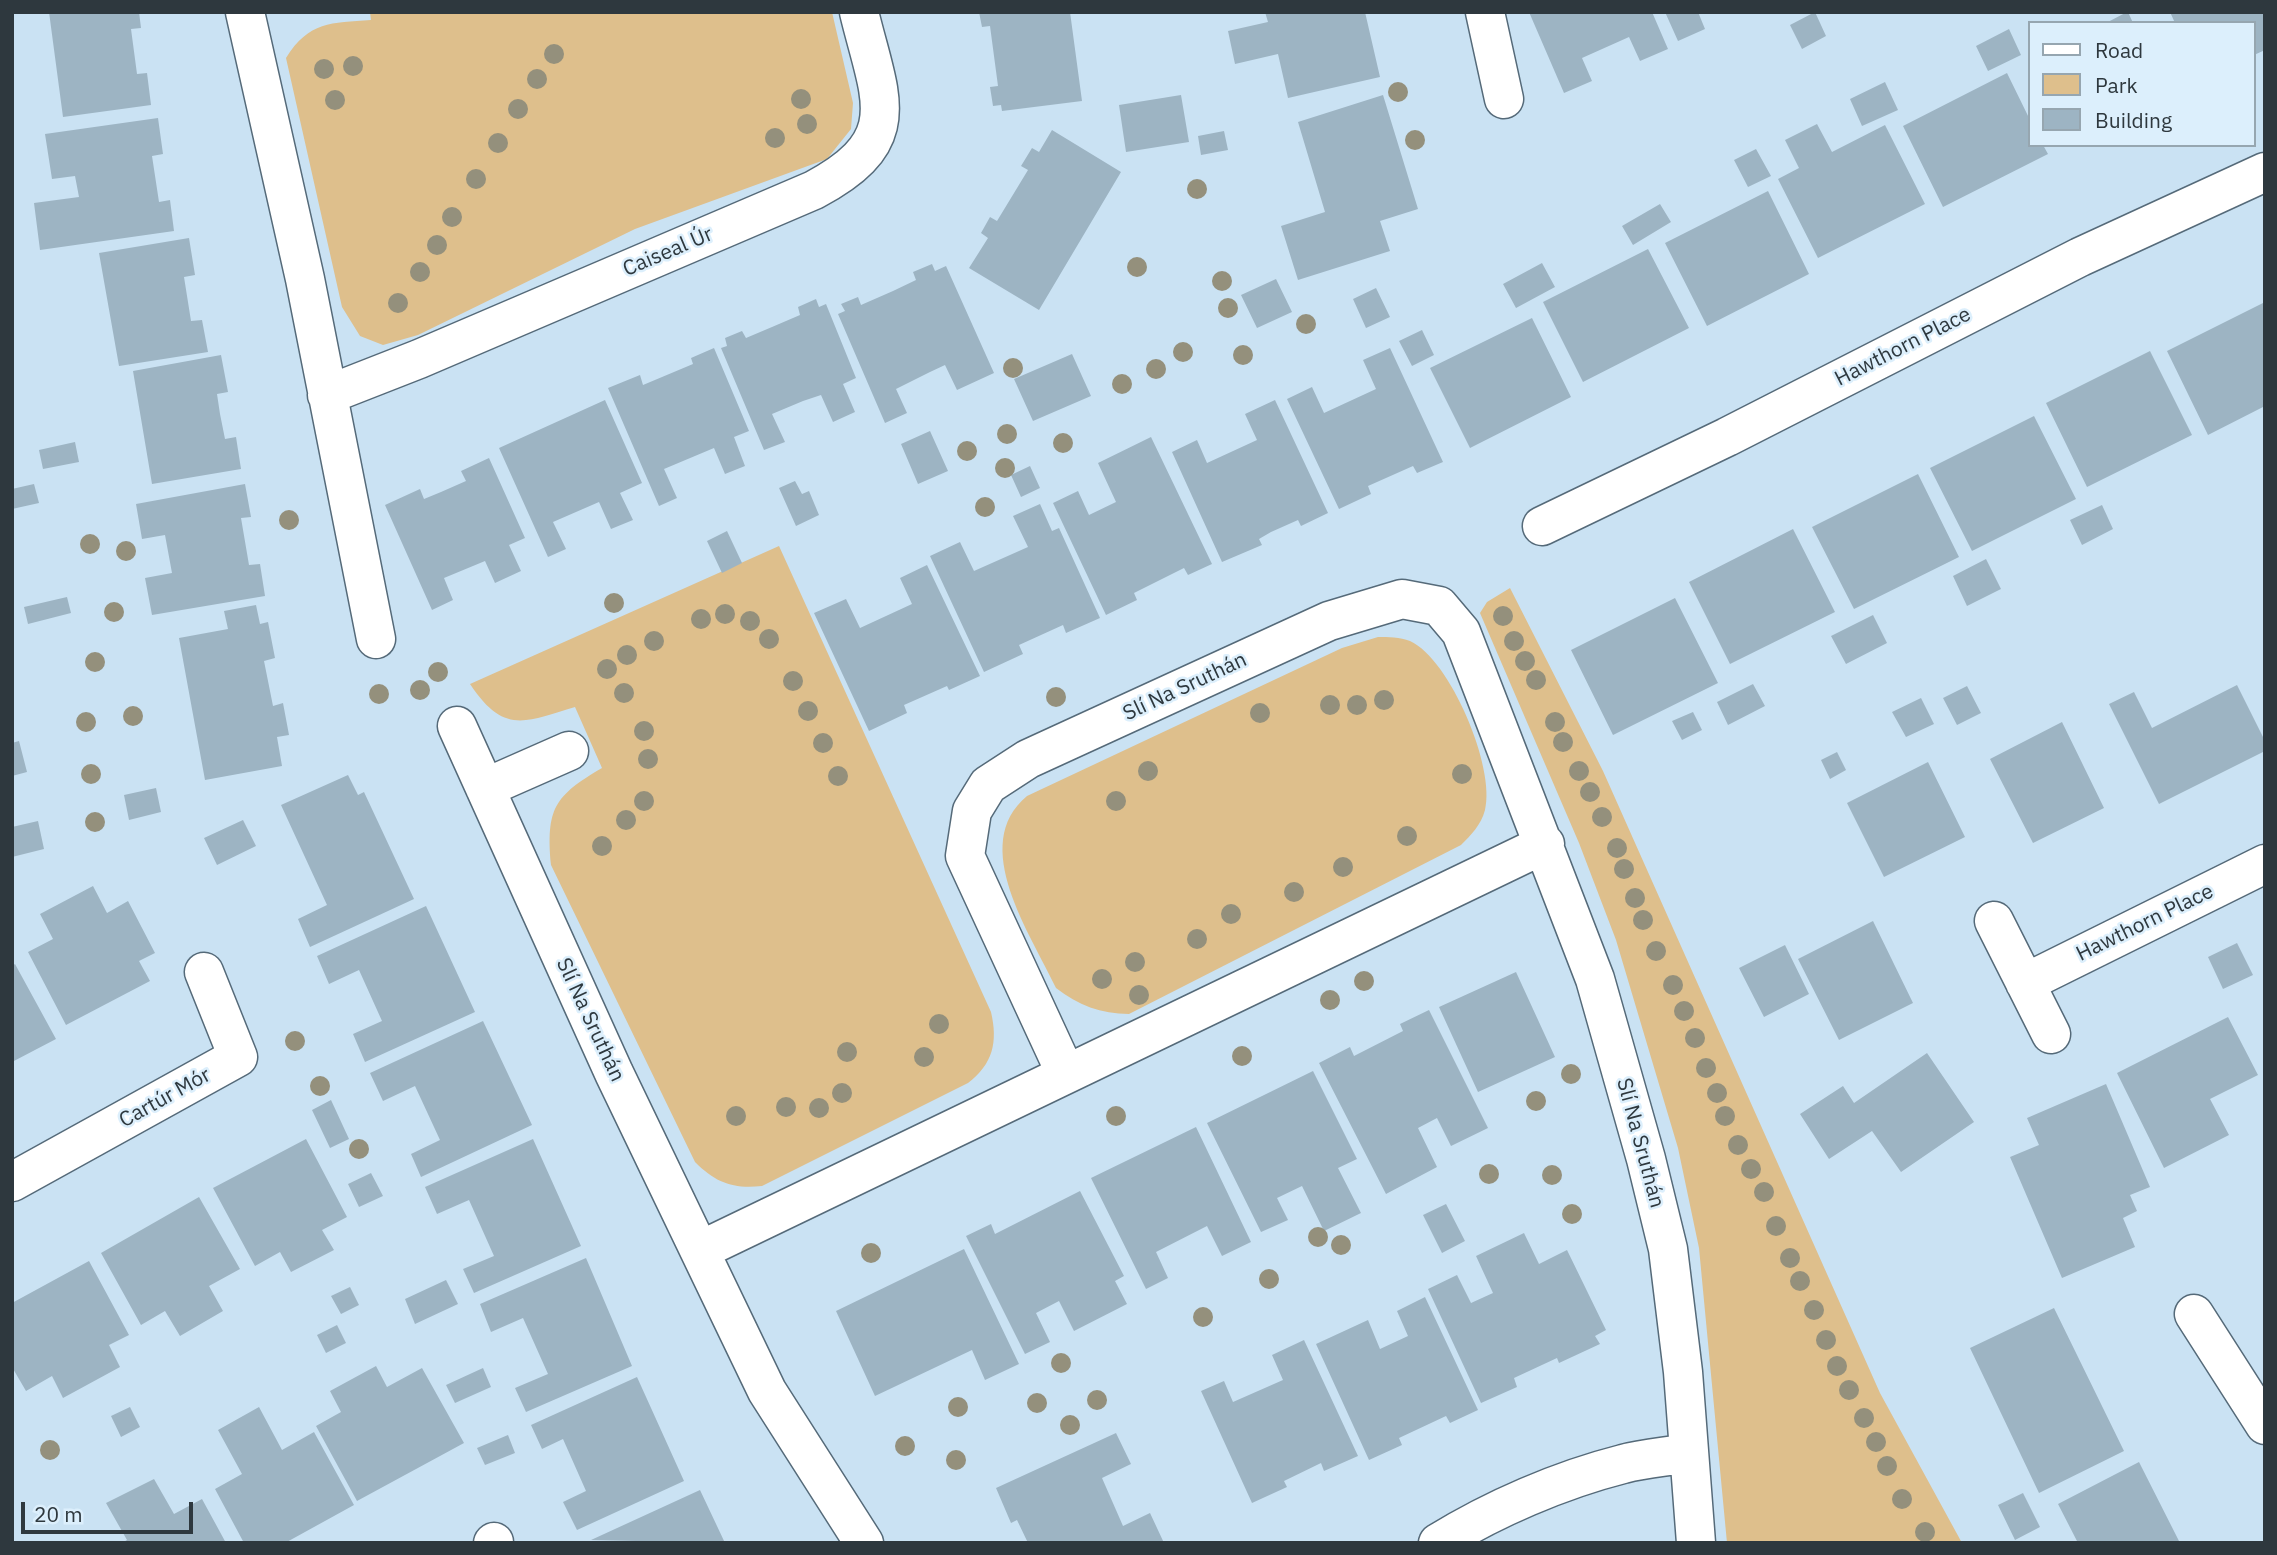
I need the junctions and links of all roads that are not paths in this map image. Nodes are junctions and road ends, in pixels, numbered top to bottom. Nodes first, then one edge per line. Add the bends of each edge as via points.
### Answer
1 (245, 12) edge
2 (859, 12) edge
3 (1485, 12) edge
4 (1504, 99) dead end
5 (2265, 172) edge
6 (327, 395) junction
7 (1542, 526) dead end
8 (376, 639) dead end
9 (457, 726) dead end
10 (569, 751) dead end
11 (485, 788) junction
12 (1545, 844) junction
13 (2265, 864) edge
14 (1994, 921) dead end
15 (204, 972) dead end
16 (2025, 983) junction
17 (2051, 1034) dead end
18 (1065, 1072) junction
19 (12, 1182) edge
20 (701, 1250) junction
21 (2194, 1314) dead end
22 (2265, 1425) edge
23 (1688, 1453) junction
24 (864, 1543) edge
25 (1438, 1543) edge
26 (1696, 1543) edge

1 - 6 street
2 - 6 street, Caiseal Úr via 880,119 877,137 849,170 803,194
3 - 4 street
5 - 7 street, Hawthorn Place via 2080,257
6 - 8 street
9 - 11 street, Slí Na Sruthán
10 - 11 street
11 - 20 street, Slí Na Sruthán via 614,1073
12 - 18 street
12 - 18 street, Slí Na Sruthán via 1461,632 1439,606 1402,599 1329,621 1028,759 989,785 972,811 965,856
12 - 23 street, Slí Na Sruthán via 1595,979 1668,1249
13 - 16 street, Hawthorn Place
14 - 16 street
15 - 19 street, Cartúr Mór via 238,1057
16 - 17 street
18 - 20 street
20 - 24 street, Slí Na Sruthán via 767,1391
21 - 22 street
23 - 25 street via 1593,1472 1477,1521
23 - 26 street, Slí Na Sruthán

